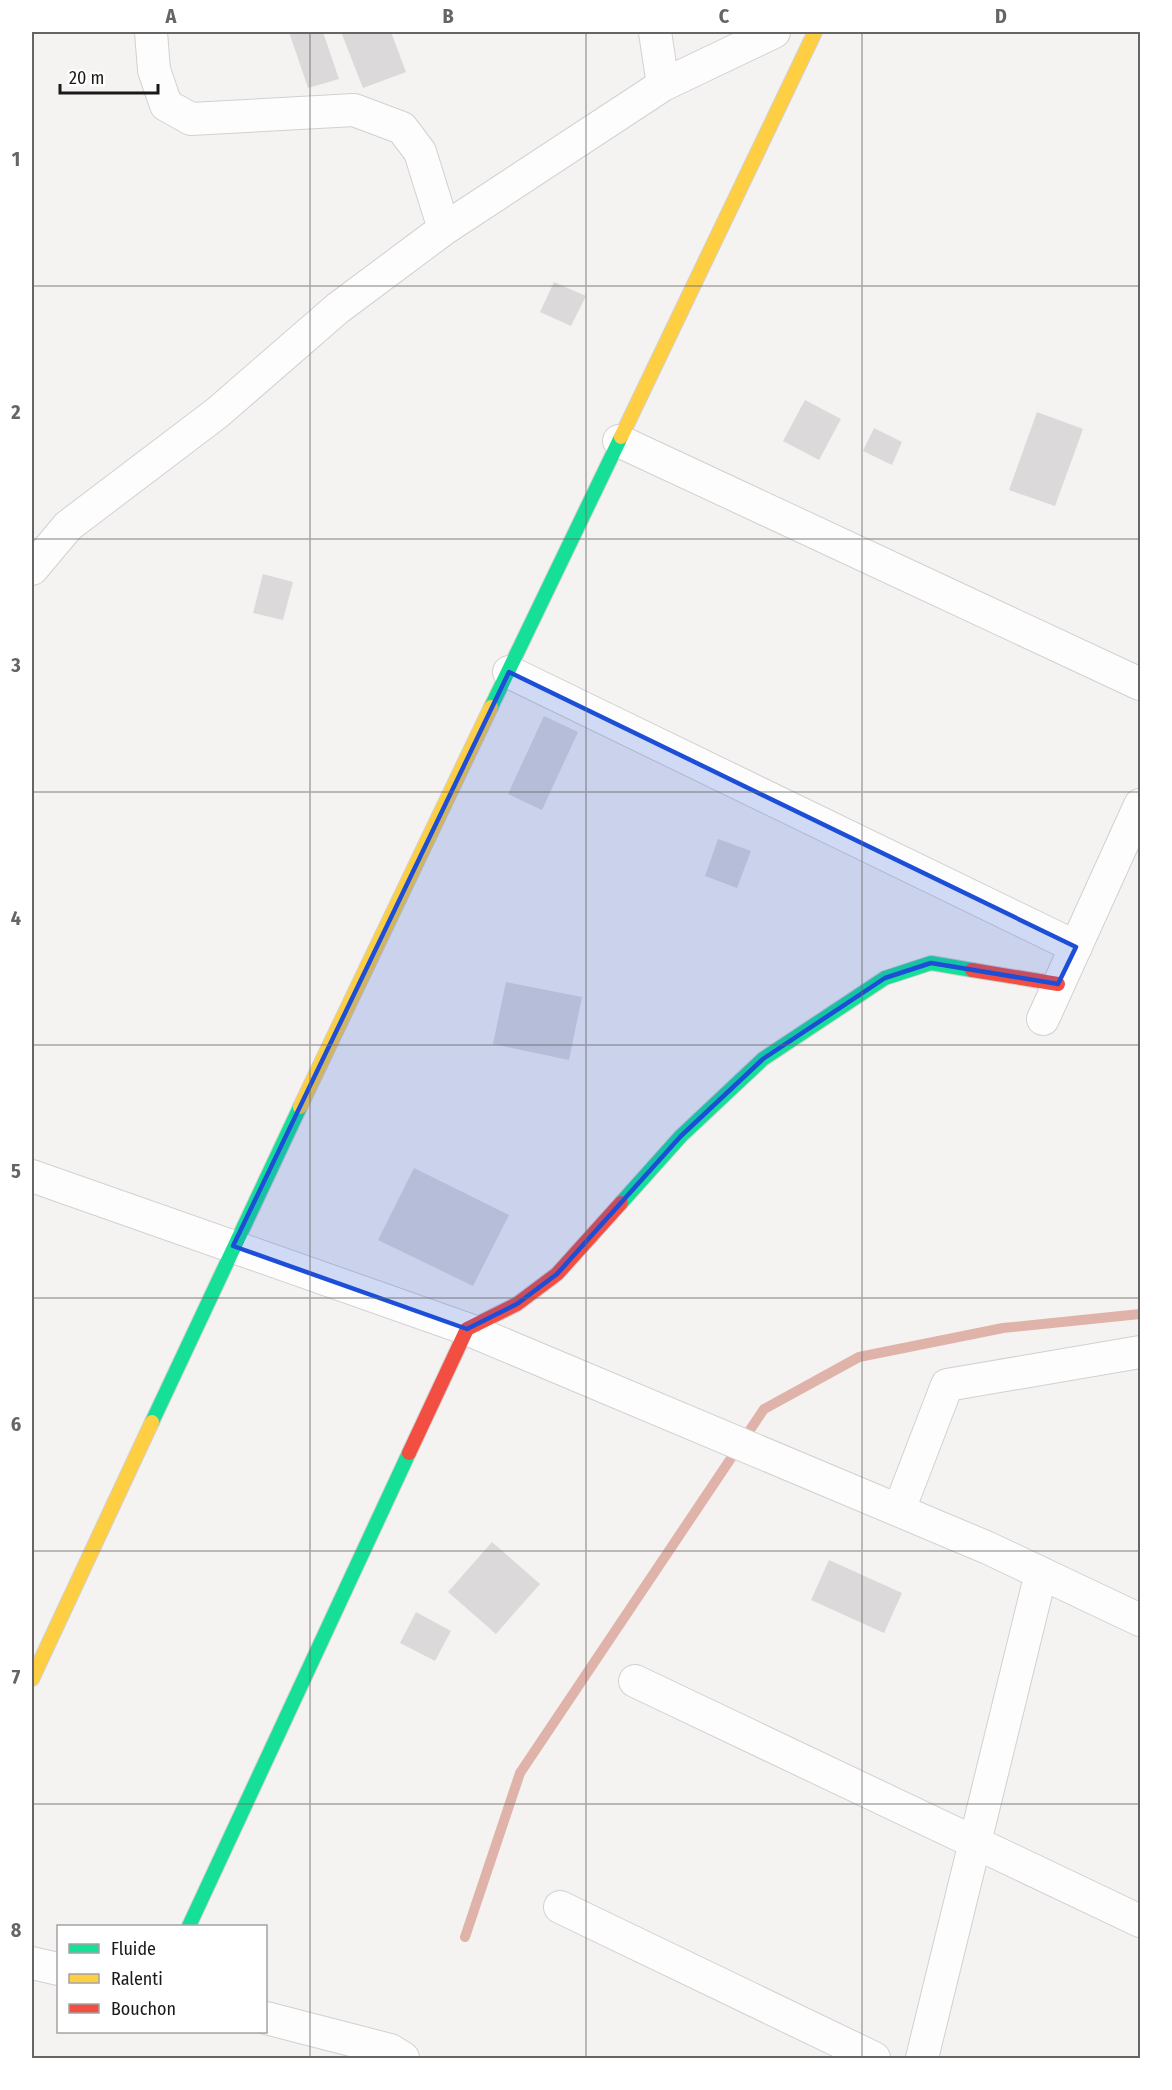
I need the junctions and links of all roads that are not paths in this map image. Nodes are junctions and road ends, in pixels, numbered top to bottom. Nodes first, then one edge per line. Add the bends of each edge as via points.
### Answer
1 (151, 32) edge
2 (655, 32) edge
3 (774, 32) edge
4 (815, 32) edge
5 (663, 85) junction
6 (444, 229) junction
7 (619, 441) junction
8 (32, 569) edge
9 (509, 672) junction
10 (1140, 684) edge
11 (1140, 806) edge
12 (1076, 947) junction
13 (1058, 984) junction
14 (1043, 1019) dead end
15 (32, 1176) edge
16 (233, 1246) junction
17 (467, 1329) junction
18 (1140, 1352) edge
19 (899, 1510) junction
20 (1041, 1573) junction
21 (1140, 1620) edge
22 (32, 1679) edge
23 (634, 1681) dead end
24 (975, 1843) junction
25 (560, 1907) dead end
26 (1140, 1921) edge
27 (189, 1925) edge
28 (32, 1963) edge
29 (57, 1969) edge
30 (267, 2018) edge
31 (403, 2058) edge
32 (874, 2058) edge
33 (922, 2058) edge

1 - 6 street via 154,70 166,105 191,119 354,110 402,128 420,152
2 - 5 street
3 - 5 street
4 - 7 street
5 - 6 street
6 - 8 street via 338,308 218,413 68,526
7 - 9 street
7 - 10 street
9 - 12 street
9 - 16 street
11 - 12 street
12 - 13 street
13 - 14 street
13 - 17 street via 931,963 885,978 763,1059 681,1136 557,1274 517,1304
15 - 16 street
16 - 17 street
16 - 22 street
17 - 19 street
17 - 27 street
18 - 19 street via 948,1385
19 - 20 street
20 - 21 street
20 - 24 street
23 - 24 street
24 - 26 street
24 - 33 street
25 - 32 street
28 - 29 street
30 - 31 street via 390,2050

